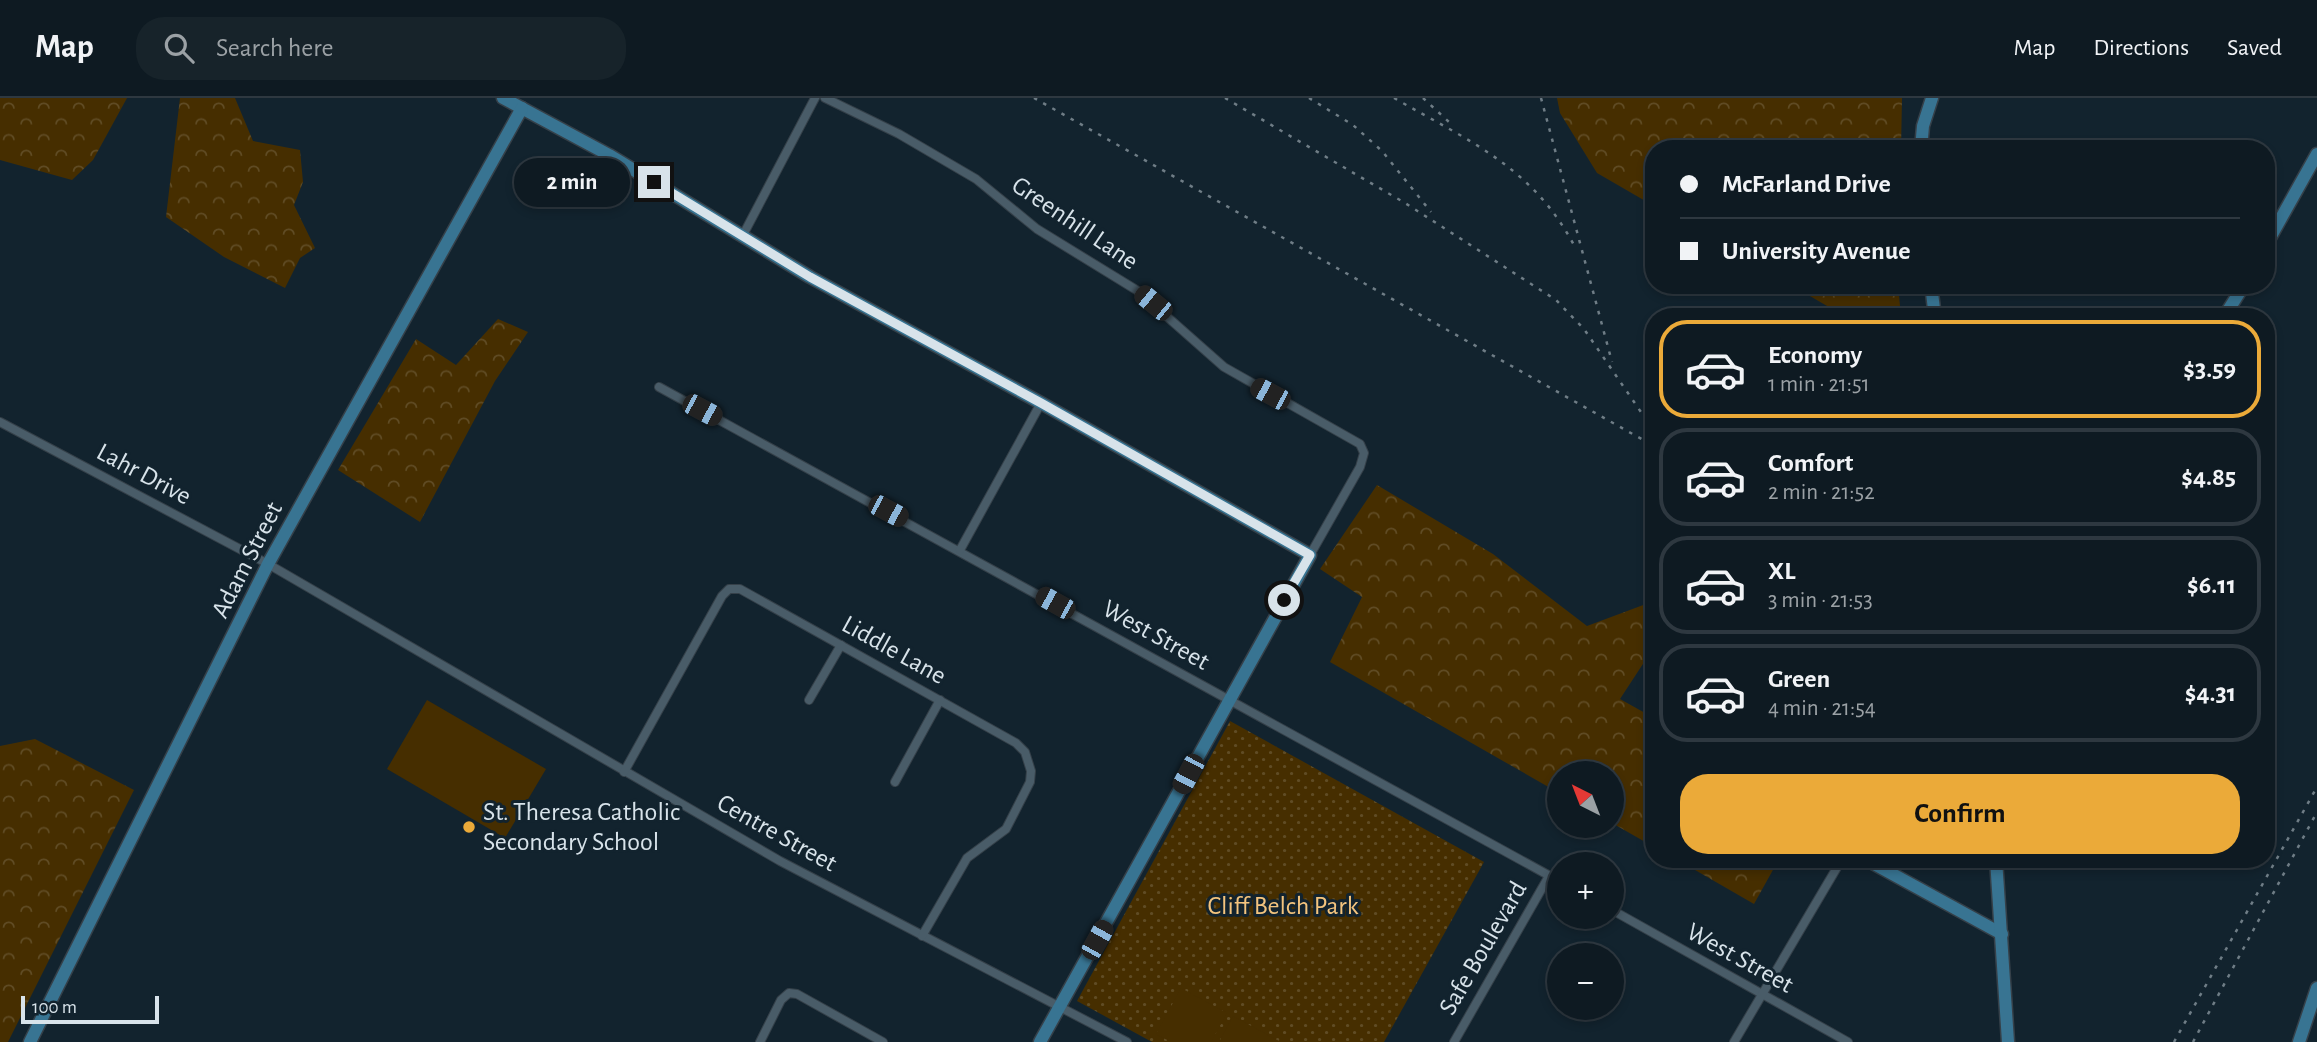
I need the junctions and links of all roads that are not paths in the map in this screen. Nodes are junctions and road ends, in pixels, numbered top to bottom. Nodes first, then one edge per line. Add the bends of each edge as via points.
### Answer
1 (503, 98) edge
2 (815, 98) edge
3 (825, 98) edge
4 (1932, 98) edge
5 (522, 108) junction
6 (1922, 140) edge
7 (2317, 154) edge
8 (2275, 229) edge
9 (743, 235) junction
10 (659, 387) dead end
11 (1041, 403) junction
12 (0, 422) edge
13 (960, 550) junction
14 (1310, 555) junction
15 (268, 564) junction
16 (841, 645) junction
17 (1229, 698) junction
18 (808, 700) dead end
19 (940, 700) junction
20 (624, 772) junction
21 (895, 782) dead end
22 (1837, 868) edge
23 (1881, 868) edge
24 (1997, 868) edge
25 (1547, 875) edge
26 (1547, 879) edge
27 (1624, 917) edge
28 (2002, 934) junction
29 (922, 936) junction
30 (2317, 988) edge
31 (1763, 995) junction
32 (1059, 1006) junction
33 (30, 1042) edge
34 (760, 1042) edge
35 (883, 1042) edge
36 (1040, 1042) edge
37 (1127, 1042) edge
38 (1454, 1042) edge
39 (1734, 1042) edge
40 (1848, 1042) edge
41 (2008, 1042) edge
42 (2299, 1042) edge

1 - 5 street
2 - 9 street
3 - 14 street, Greenhill Lane via 976,179 1037,229 1138,291 1224,367 1360,444 1364,453 1360,467
4 - 6 street
5 - 9 street
5 - 15 street, Adam Street
7 - 8 street
9 - 11 street via 810,277
10 - 13 street, West Street
11 - 13 street
11 - 14 street
12 - 15 street, Lahr Drive
13 - 17 street, West Street
14 - 17 street
15 - 20 street, Centre Street
15 - 33 street, Adam Street
16 - 18 street
16 - 19 street, Liddle Lane
16 - 20 street, Liddle Lane via 740,589 729,589
17 - 25 street, West Street
17 - 32 street
19 - 21 street
19 - 29 street, Liddle Lane via 1016,743 1025,751 1031,771 1006,829 967,858
20 - 29 street, Centre Street
22 - 31 street
23 - 28 street
24 - 28 street
26 - 38 street, Safe Boulevard
27 - 31 street, West Street
28 - 41 street
29 - 32 street, Centre Street
30 - 42 street
31 - 39 street
31 - 40 street, West Street
32 - 36 street
32 - 37 street, Centre Street
34 - 35 street via 789,993

